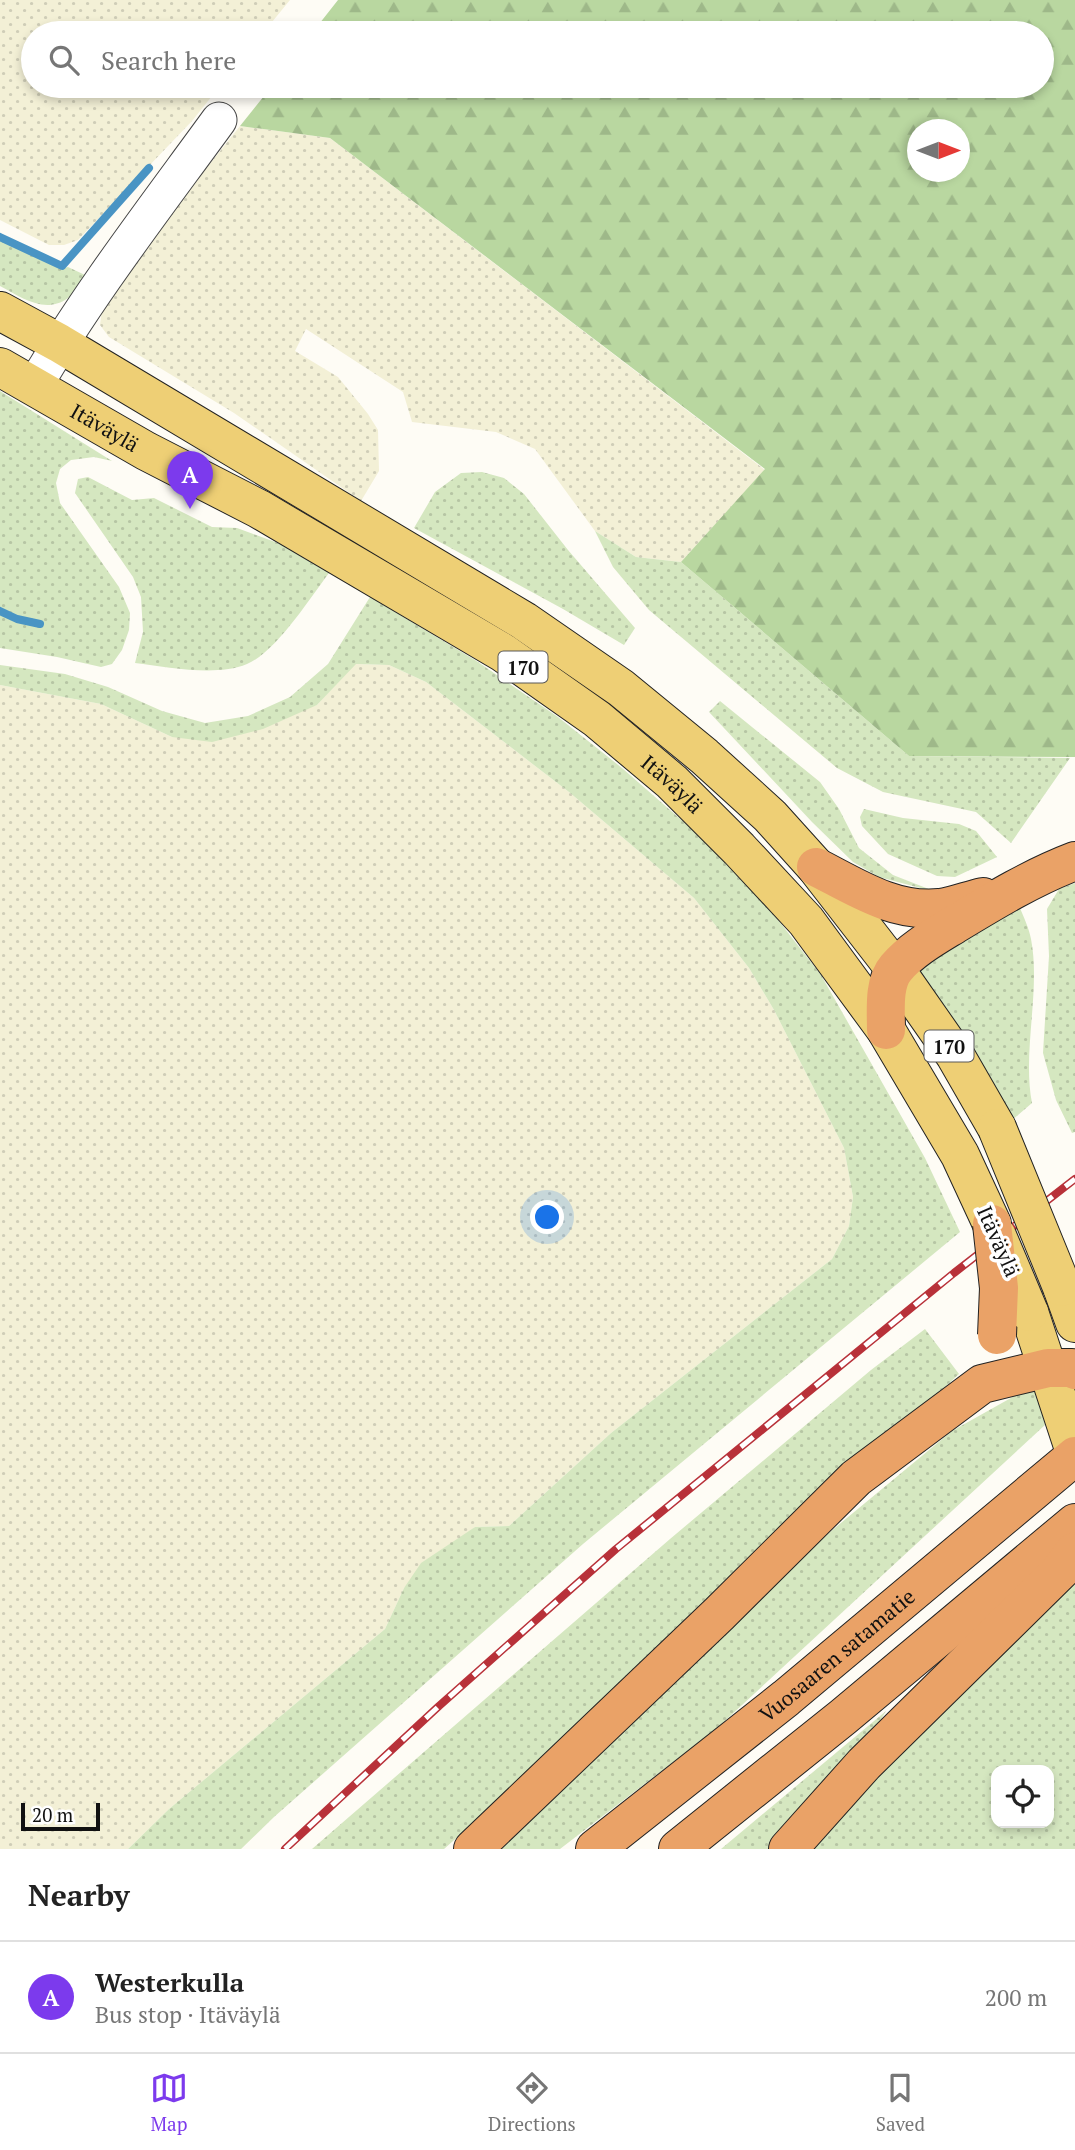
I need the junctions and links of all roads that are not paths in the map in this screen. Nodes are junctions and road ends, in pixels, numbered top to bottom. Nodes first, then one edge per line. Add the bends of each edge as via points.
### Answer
1 (219, 120) dead end
2 (0, 311) edge
3 (60, 343) junction
4 (0, 367) edge
5 (34, 387) junction
6 (1075, 861) edge
7 (816, 867) junction
8 (1012, 889) junction
9 (895, 969) junction
10 (886, 1030) junction
11 (992, 1224) junction
12 (1075, 1323) edge
13 (1060, 1378) edge
14 (982, 1384) junction
15 (1075, 1454) edge
16 (1075, 1522) edge
17 (1075, 1551) edge
18 (473, 1849) edge
19 (595, 1849) edge
20 (678, 1849) edge
21 (788, 1849) edge

1 - 3 street
2 - 3 main road, Itäväylä / 170
3 - 5 street
3 - 7 main road, Itäväylä / 170 via 524,621 621,688 770,816
4 - 5 main road, Itäväylä / 170
5 - 10 main road, Itäväylä / 170 via 258,509 502,652 597,719 672,782 806,921
6 - 8 highway
7 - 8 highway via 905,907 940,908
7 - 9 main road, Itäväylä / 170
8 - 9 highway via 928,941
9 - 10 highway via 888,986
9 - 12 main road, Itäväylä / 170, bridge via 955,1055 997,1128
10 - 11 main road, Itäväylä / 170 via 960,1155
11 - 13 main road, Itäväylä / 170, bridge
11 - 14 highway, bridge via 999,1289 997,1335
13 - 14 highway
13 - 15 main road, Itäväylä / 170
14 - 18 highway via 856,1478
15 - 19 highway, Vuosaaren satamatie via 786,1698
16 - 20 highway
17 - 21 highway via 864,1764

